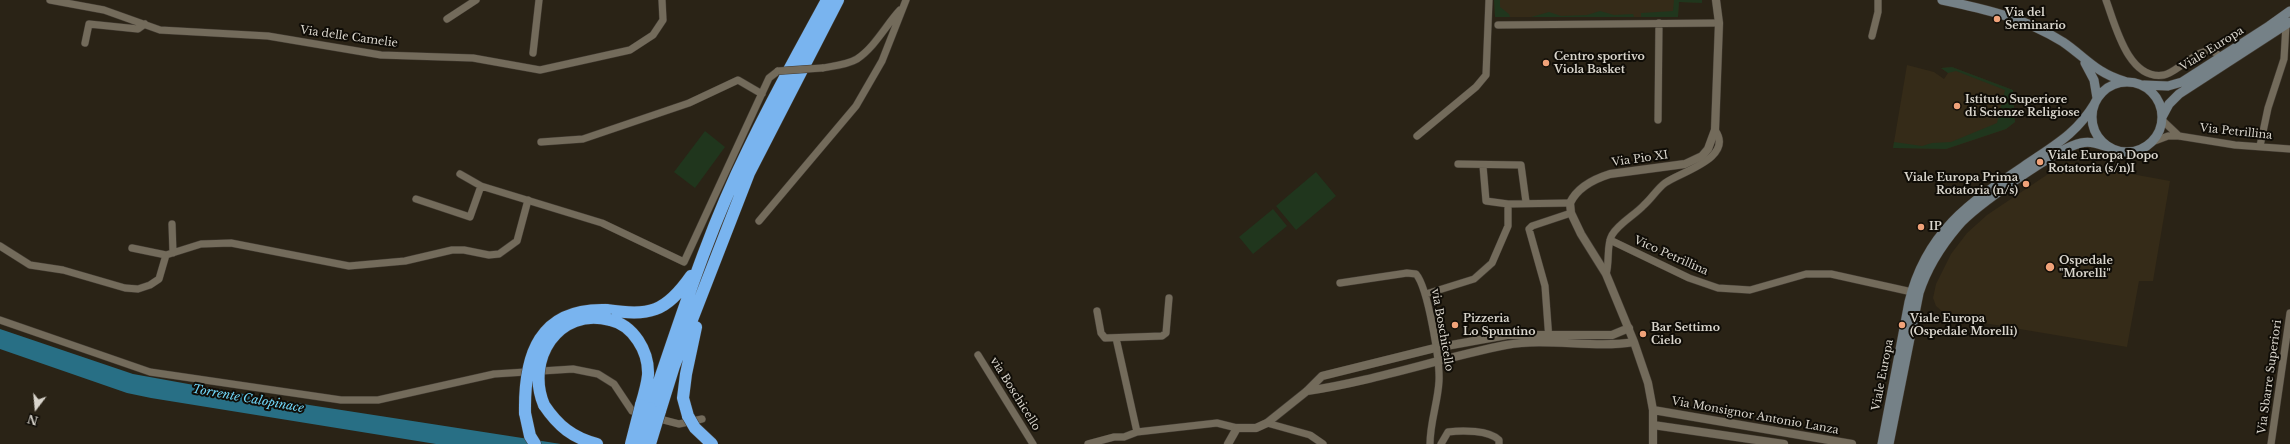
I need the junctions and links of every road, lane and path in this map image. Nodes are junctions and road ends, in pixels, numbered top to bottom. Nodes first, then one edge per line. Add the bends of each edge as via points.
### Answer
1 (50, 0) edge
2 (476, 0) edge
3 (539, 0) edge
4 (662, 0) edge
5 (827, 0) edge
6 (838, 0) edge
7 (1489, 0) edge
8 (1878, 0) edge
9 (1942, 0) edge
10 (2106, 0) edge
11 (1715, 1) edge
12 (905, 2) edge
13 (2290, 11) edge
14 (447, 19) dead end
15 (1659, 23) junction
16 (1719, 23) junction
17 (2288, 23) edge
18 (145, 24) junction
19 (1498, 25) dead end
20 (1872, 36) dead end
21 (85, 43) dead end
22 (533, 53) dead end
23 (2221, 57) junction
24 (2082, 59) junction
25 (2287, 59) edge
26 (2125, 82) junction
27 (2140, 84) junction
28 (762, 94) junction
29 (2096, 101) junction
30 (2162, 118) junction
31 (1658, 120) dead end
32 (1714, 130) junction
33 (1417, 136) dead end
34 (2179, 136) junction
35 (541, 142) dead end
36 (2152, 142) junction
37 (2260, 146) junction
38 (2108, 147) junction
39 (2290, 150) edge
40 (1458, 164) dead end
41 (1483, 166) junction
42 (460, 174) dead end
43 (481, 186) junction
44 (416, 199) dead end
45 (528, 200) junction
46 (1526, 202) junction
47 (1570, 203) junction
48 (1508, 204) junction
49 (1572, 213) junction
50 (759, 221) dead end
51 (172, 224) dead end
52 (1610, 240) junction
53 (0, 246) edge
54 (132, 248) dead end
55 (169, 254) junction
56 (705, 266) junction
57 (1606, 274) junction
58 (1340, 283) dead end
59 (1912, 292) junction
60 (1426, 294) junction
61 (1169, 298) dead end
62 (1097, 311) dead end
63 (2290, 313) edge
64 (608, 315) junction
65 (0, 320) edge
66 (1629, 328) junction
67 (1549, 334) junction
68 (1116, 338) junction
69 (1634, 342) junction
70 (1549, 343) junction
71 (2288, 346) edge
72 (1435, 348) junction
73 (978, 355) dead end
74 (1437, 362) junction
75 (1307, 391) junction
76 (650, 408) junction
77 (1653, 410) junction
78 (702, 419) dead end
79 (1267, 423) junction
80 (1653, 425) junction
81 (1237, 428) junction
82 (1136, 432) junction
83 (533, 440) edge
84 (597, 444) edge
85 (631, 444) edge
86 (639, 444) edge
87 (650, 444) edge
88 (712, 444) edge
89 (1033, 444) edge
90 (1088, 444) edge
91 (1228, 444) edge
92 (1323, 444) edge
93 (1430, 444) edge
94 (1441, 444) edge
95 (1499, 444) edge
96 (1653, 444) edge
97 (1784, 444) edge
98 (1852, 444) edge
99 (1882, 444) edge
100 (1890, 444) edge
101 (2271, 444) edge

1 - 18 street, Via delle Camelie via 104,10
2 - 14 street
3 - 22 street
4 - 18 street, Via delle Camelie via 663,20 653,35 630,50 540,70 473,58 381,55 268,36 160,30
5 - 56 highway via 747,151
6 - 56 highway via 749,173
7 - 33 street via 1486,75 1476,87
8 - 20 street
9 - 24 main road via 1994,11 2032,26 2063,43
10 - 23 street via 2122,43 2138,68 2164,75 2203,51 2213,51
11 - 16 street, Via Pio XI
12 - 28 street, bridge via 873,44 857,59 822,68 778,71 769,78
12 - 50 street via 882,61 856,106
13 - 23 main road, Viale Europa
15 - 16 street
15 - 19 street
15 - 31 street
16 - 32 street, Via Pio XI
17 - 25 street
17 - 30 main road, Viale Europa via 2179,94 2169,104
18 - 21 street via 138,29 89,24
23 - 27 main road, Viale Europa via 2176,85 2159,87
24 - 26 main road via 2102,74
24 - 29 main road via 2094,80
25 - 37 street via 2268,108
26 - 27 main road
26 - 29 main road via 2114,84
27 - 30 main road via 2156,97
28 - 35 street via 738,80 664,113 583,139
28 - 45 street via 684,262 602,223
29 - 38 main road via 2092,123 2095,132
29 - 59 main road, Viale Europa via 2073,132 1961,212 1928,255
30 - 34 street
30 - 36 main road via 2159,132
32 - 47 street, Via Pio XI via 1708,149 1695,160 1686,164 1610,174 1598,178 1579,190
32 - 52 street via 1719,136 1719,142 1708,161 1663,184
34 - 36 street, Via Petrillina via 2168,136
34 - 37 street, Via Petrillina
36 - 38 main road via 2131,152
37 - 39 street, Via Petrillina
38 - 100 main road, Viale Europa via 2082,143 2062,151 1976,209 1958,226 1942,247 1928,271 1919,294
40 - 41 street
41 - 46 street via 1521,166
41 - 48 street via 1486,200
42 - 43 street
43 - 44 street via 470,217
43 - 45 street
45 - 55 street via 517,241 500,254 452,250 405,261 349,266 231,243 201,244
46 - 47 street
46 - 48 street
47 - 49 street
48 - 60 street via 1508,226 1492,263 1474,279
49 - 57 street via 1581,234
49 - 67 street via 1529,229 1545,286
51 - 55 street
52 - 57 street
52 - 59 street, Vico Petrillina via 1689,278 1718,288 1750,290 1806,274 1831,274
53 - 55 street via 30,264 64,270 124,288 138,289 159,279
54 - 55 street
56 - 64 highway via 662,307
56 - 76 highway via 674,366
56 - 88 highway, bridge via 707,294 693,336 684,398 688,416 695,428
57 - 66 street
58 - 60 street, via Boschicello via 1412,273 1421,280
59 - 99 main road, Viale Europa
60 - 72 street, via Boschicello
61 - 68 street via 1166,333 1162,336
62 - 68 street via 1101,333 1106,338
63 - 71 street, Via Sbarre Superiori
64 - 76 highway via 632,331 646,357
64 - 83 highway, bridge via 579,311 561,318 544,332 536,345 530,361 525,394 525,413
64 - 84 highway, bridge via 572,322 560,329 553,336 539,362 539,393 554,420 566,432
65 - 78 street via 150,372 342,400 378,400 494,374 572,369 598,374 614,384 632,411 679,424
66 - 67 street via 1612,335
66 - 69 street
67 - 70 street
67 - 72 street via 1507,335
68 - 82 street
69 - 70 street via 1615,345
69 - 77 street via 1648,383
70 - 74 street via 1508,345
71 - 101 street, Via Sbarre Superiori
72 - 74 street, via Boschicello
72 - 75 street via 1322,376
73 - 89 street, via Boschicello
74 - 75 street
74 - 93 street, via Boschicello via 1439,382 1430,426
75 - 79 street
76 - 85 highway, bridge
76 - 86 highway, bridge
76 - 87 highway, bridge
77 - 80 street
77 - 98 street, Via Monsignor Antonio Lanza
79 - 81 street via 1256,428
79 - 92 street via 1310,435
80 - 96 street
80 - 97 street, Via Monsignor Antonio Lanza
81 - 82 street via 1217,423
81 - 91 street
82 - 90 street
94 - 95 street via 1448,432 1457,431 1494,435

